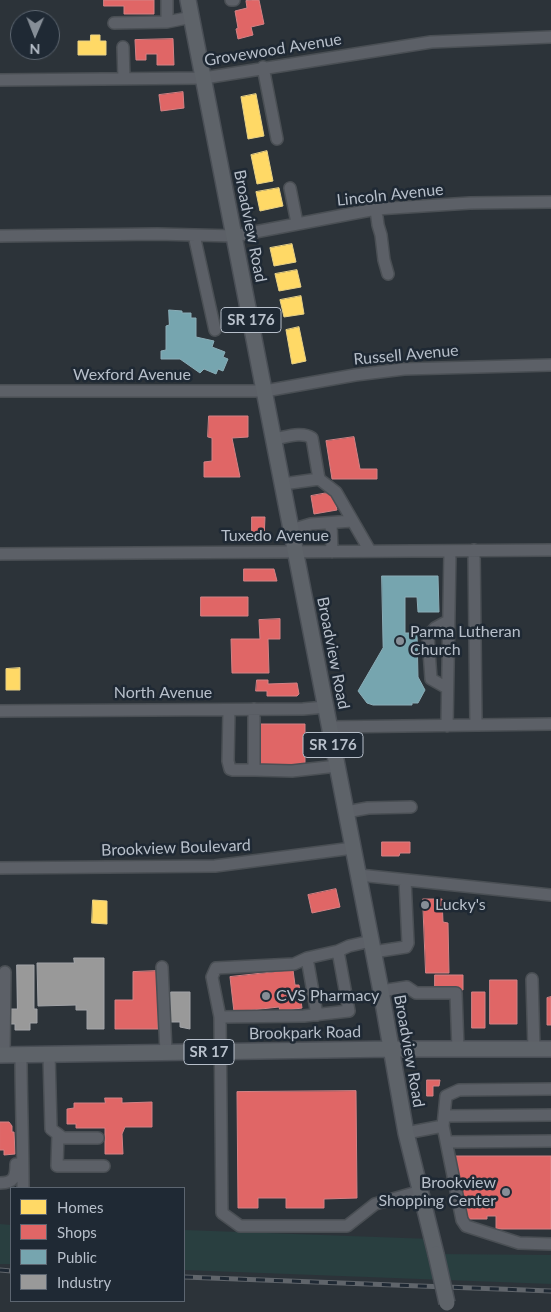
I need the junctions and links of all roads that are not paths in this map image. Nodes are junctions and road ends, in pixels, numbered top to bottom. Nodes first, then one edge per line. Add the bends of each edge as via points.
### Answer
1 (167, 0) edge
2 (190, 0) edge
3 (192, 17) junction
4 (167, 22) junction
5 (114, 23) dead end
6 (551, 37) edge
7 (123, 48) dead end
8 (263, 67) junction
9 (204, 78) junction
10 (124, 79) junction
11 (0, 80) edge
12 (277, 139) dead end
13 (290, 188) dead end
14 (551, 202) edge
15 (376, 209) junction
16 (297, 223) junction
17 (194, 235) junction
18 (0, 236) edge
19 (234, 236) junction
20 (388, 274) dead end
21 (215, 330) dead end
22 (551, 365) edge
23 (0, 391) edge
24 (265, 391) junction
25 (274, 439) junction
26 (319, 479) junction
27 (283, 484) junction
28 (352, 521) junction
29 (331, 523) junction
30 (291, 530) junction
31 (474, 550) junction
32 (551, 550) edge
33 (370, 551) junction
34 (450, 551) junction
35 (295, 552) junction
36 (332, 552) junction
37 (0, 554) edge
38 (448, 620) junction
39 (447, 688) junction
40 (326, 707) junction
41 (254, 709) junction
42 (0, 710) edge
43 (229, 710) junction
44 (551, 724) edge
45 (476, 725) junction
46 (447, 726) junction
47 (330, 727) junction
48 (337, 766) junction
49 (254, 770) junction
50 (411, 807) dead end
51 (346, 812) junction
52 (353, 848) junction
53 (0, 868) edge
54 (358, 875) junction
55 (405, 880) junction
56 (551, 895) edge
57 (372, 947) junction
58 (338, 951) junction
59 (307, 958) junction
60 (276, 965) junction
61 (162, 967) dead end
62 (216, 968) junction
63 (5, 972) dead end
64 (532, 979) dead end
65 (381, 991) junction
66 (318, 1015) junction
67 (220, 1017) junction
68 (391, 1049) junction
69 (458, 1049) junction
70 (534, 1049) junction
71 (551, 1049) edge
72 (221, 1051) junction
73 (166, 1052) junction
74 (20, 1054) junction
75 (49, 1054) junction
76 (2, 1055) edge
77 (551, 1089) edge
78 (551, 1115) edge
79 (20, 1116) junction
80 (443, 1121) junction
81 (406, 1133) junction
82 (58, 1134) junction
83 (98, 1138) dead end
84 (551, 1141) edge
85 (447, 1142) junction
86 (104, 1166) dead end
87 (0, 1183) edge
88 (23, 1187) edge
89 (421, 1191) junction
90 (551, 1244) edge
91 (448, 1312) edge

1 - 4 street
2 - 3 main road, Broadview Road / SR 176
3 - 4 street
3 - 9 main road, Broadview Road / SR 176
4 - 5 street
6 - 8 street, Grovewood Avenue via 431,42
7 - 10 street
8 - 9 street, Grovewood Avenue
8 - 12 street
9 - 10 street, Grovewood Avenue
9 - 19 main road, Broadview Road / SR 176
10 - 11 street, Grovewood Avenue
13 - 16 street
14 - 15 street, Lincoln Avenue
15 - 16 street, Lincoln Avenue
15 - 20 street
16 - 19 street, Lincoln Avenue
17 - 18 street, Lincoln Avenue
17 - 19 street, Lincoln Avenue
17 - 21 street
19 - 24 main road, Broadview Road / SR 176
22 - 24 street, Russell Avenue via 404,369
23 - 24 street, Wexford Avenue
24 - 25 main road, Broadview Road / SR 176
25 - 26 street via 295,435 312,438
25 - 27 main road, Broadview Road / SR 176
26 - 27 street
26 - 28 street via 336,492
27 - 30 main road, Broadview Road / SR 176
28 - 29 street
28 - 33 street
29 - 30 street
29 - 36 street
30 - 35 main road, Broadview Road / SR 176
31 - 32 street, Tuxedo Avenue
31 - 34 street, Tuxedo Avenue
31 - 45 street
33 - 34 street, Tuxedo Avenue
33 - 36 street, Tuxedo Avenue
34 - 38 street
35 - 36 street, Tuxedo Avenue
35 - 37 street, Tuxedo Avenue
35 - 40 main road, Broadview Road / SR 176
38 - 39 street
38 - 39 street via 428,636 431,679
39 - 46 street
40 - 41 street, North Avenue
40 - 47 main road, Broadview Road / SR 176
41 - 43 street, North Avenue
41 - 49 street
42 - 43 street, North Avenue
43 - 49 street via 230,769
44 - 45 street
45 - 46 street
46 - 47 street
47 - 48 main road, Broadview Road / SR 176
48 - 49 street via 292,771
48 - 51 main road, Broadview Road / SR 176
50 - 51 street
51 - 52 main road, Broadview Road / SR 176
52 - 53 street, Brookview Boulevard via 215,866
52 - 54 main road, Broadview Road / SR 176
54 - 55 street
54 - 57 main road, Broadview Road / SR 176
55 - 56 street
55 - 57 street via 408,943 406,947
57 - 58 street via 349,946
57 - 65 main road, Broadview Road / SR 176
58 - 59 street
58 - 66 street via 349,1011
59 - 60 street via 294,964
59 - 66 street
60 - 62 street
60 - 62 street via 272,970 220,973
61 - 73 street
62 - 67 street via 212,977
63 - 76 street
64 - 70 street
65 - 68 main road, Broadview Road / SR 176
65 - 69 street via 407,987 416,993 456,993
66 - 67 street
67 - 72 street
68 - 69 main road, Brookpark Road / SR 17
68 - 72 main road, Brookpark Road / SR 17
68 - 81 main road, Broadview Road
69 - 70 main road, Brookpark Road / SR 17
70 - 71 main road, Brookpark Road / SR 17
72 - 73 main road, Brookpark Road / SR 17
72 - 89 street via 222,1213 240,1226 347,1226 375,1204
73 - 75 main road, Brookpark Road / SR 17
74 - 75 main road, Brookpark Road / SR 17
74 - 76 main road, Brookpark Road / SR 17
74 - 79 street
75 - 82 street via 49,1114 51,1129
77 - 80 street via 459,1090 446,1096
78 - 80 street
79 - 87 street via 16,1128 16,1175 12,1182
79 - 88 street
80 - 81 street
80 - 85 street
81 - 89 main road, Broadview Road
82 - 83 street via 62,1138
82 - 86 street via 57,1166
84 - 85 street
85 - 90 street via 462,1220 466,1226 518,1242
89 - 91 main road, Broadview Road, bridge

